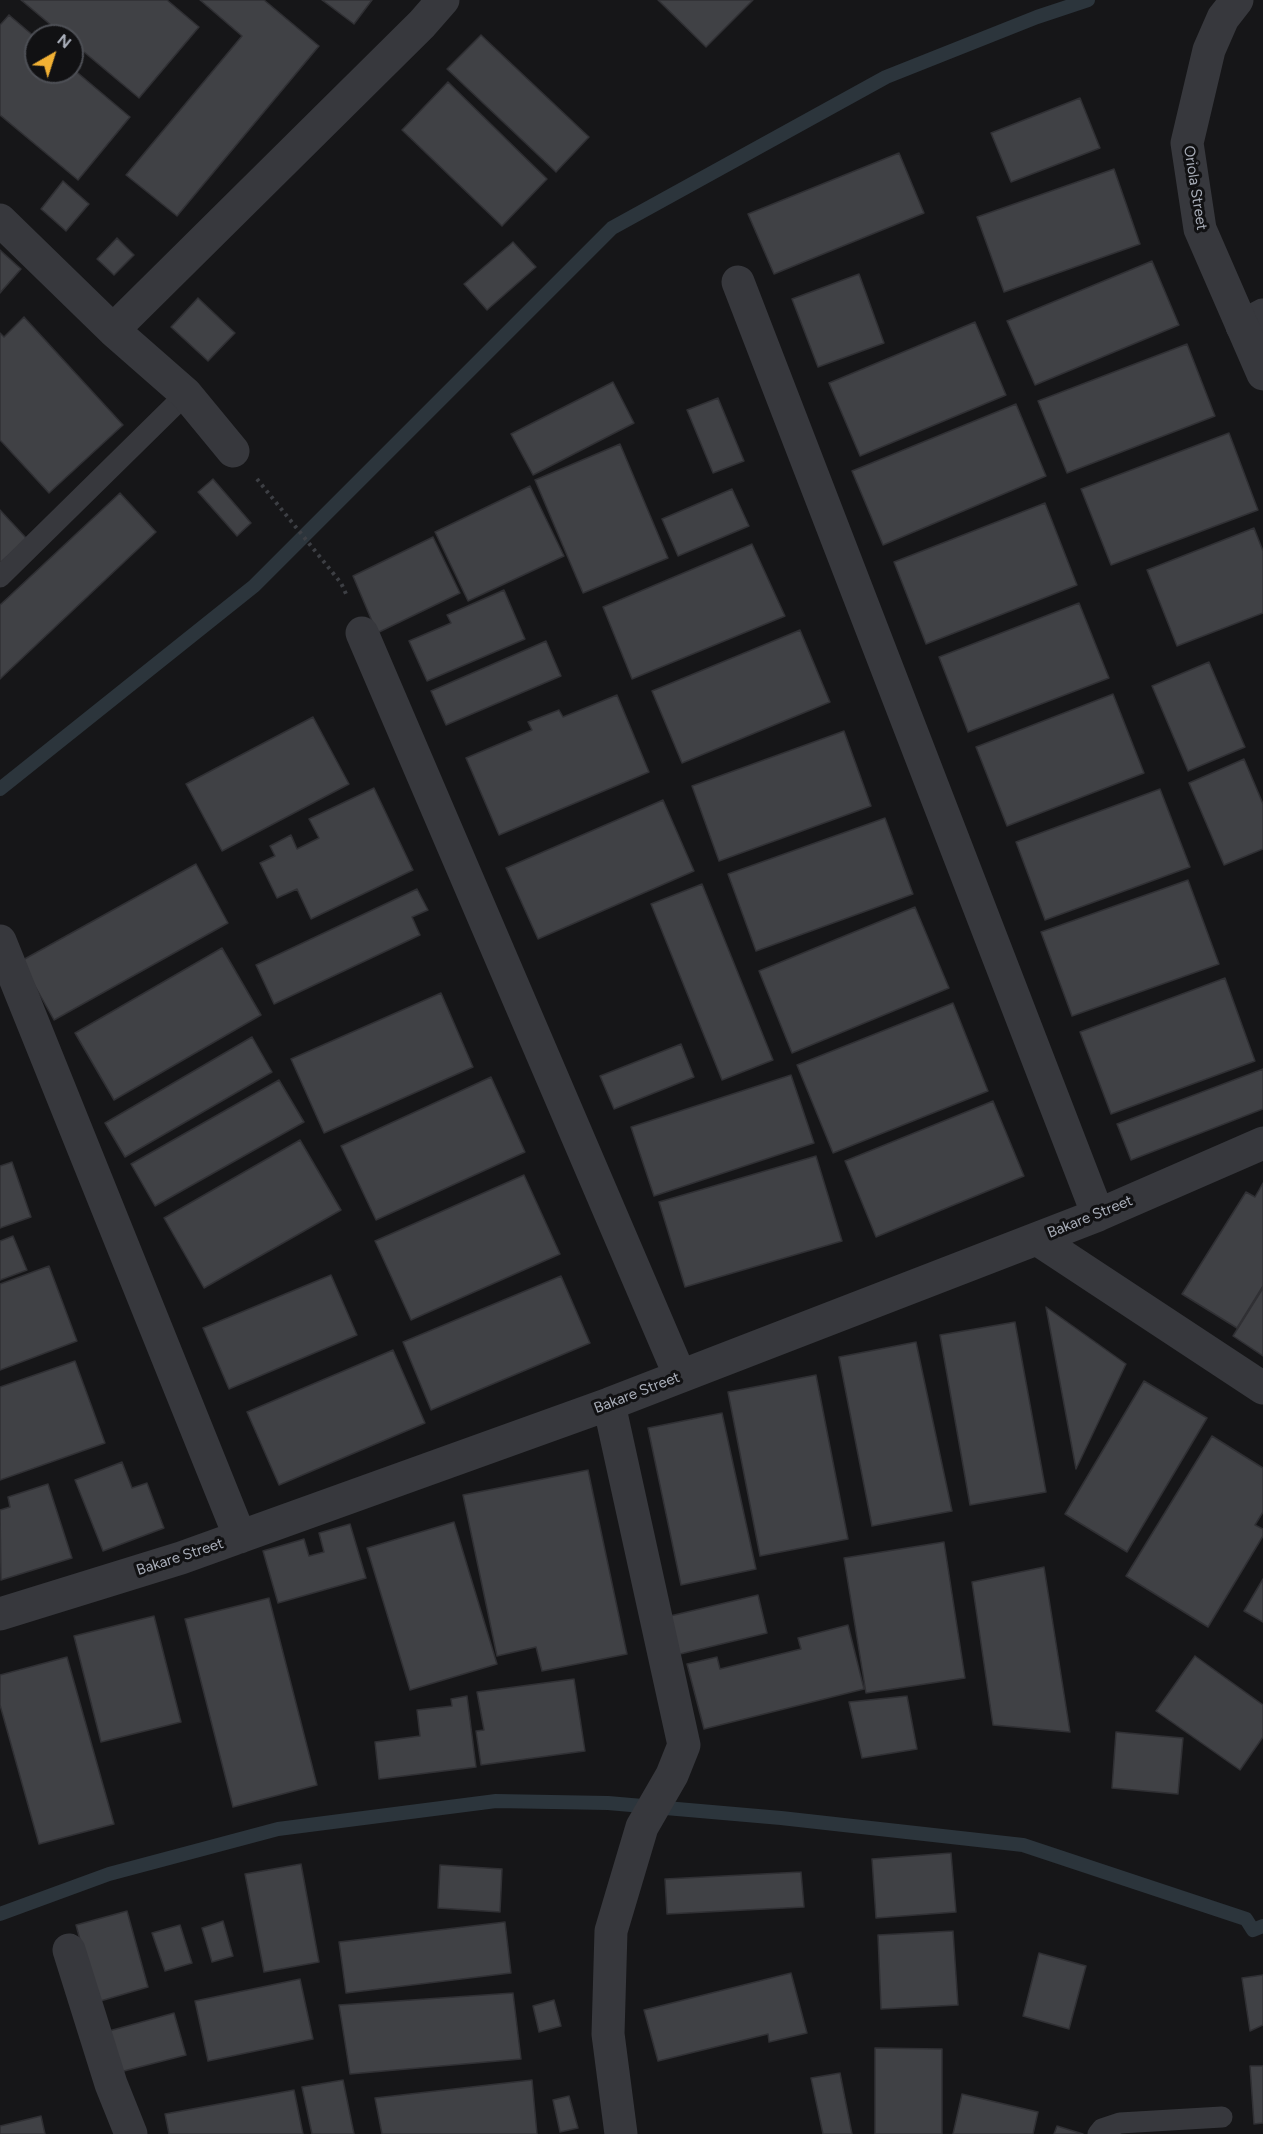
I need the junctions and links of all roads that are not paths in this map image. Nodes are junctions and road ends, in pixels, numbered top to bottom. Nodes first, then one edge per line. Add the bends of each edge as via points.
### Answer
1 (442, 0) edge
2 (1237, 0) edge
3 (0, 220) edge
4 (738, 282) dead end
5 (1253, 321) edge
6 (113, 330) junction
7 (1263, 374) edge
8 (186, 394) junction
9 (232, 451) dead end
10 (0, 577) edge
11 (362, 633) dead end
12 (0, 941) edge
13 (1263, 1143) edge
14 (1098, 1215) junction
15 (1037, 1239) junction
16 (680, 1376) junction
17 (1263, 1388) edge
18 (609, 1404) junction
19 (240, 1537) junction
20 (0, 1614) edge
21 (69, 1950) dead end
22 (1222, 2116) dead end
23 (131, 2134) edge
24 (621, 2134) edge
25 (1098, 2134) edge

1 - 6 street
2 - 5 street, Oriola Street via 1222,18 1209,50 1187,143 1200,229
3 - 6 street
4 - 14 street
5 - 7 street, Oriola Street
6 - 8 street
8 - 9 street
8 - 10 lane
11 - 16 street
12 - 19 street
13 - 14 street, Bakare Street
14 - 15 street, Bakare Street
15 - 16 street, Bakare Street
15 - 17 street
16 - 18 street, Bakare Street
18 - 19 street, Bakare Street
18 - 24 street via 684,1745 642,1827 611,1930 608,2034
19 - 20 street, Bakare Street
21 - 23 street
22 - 25 lane via 1120,2123

